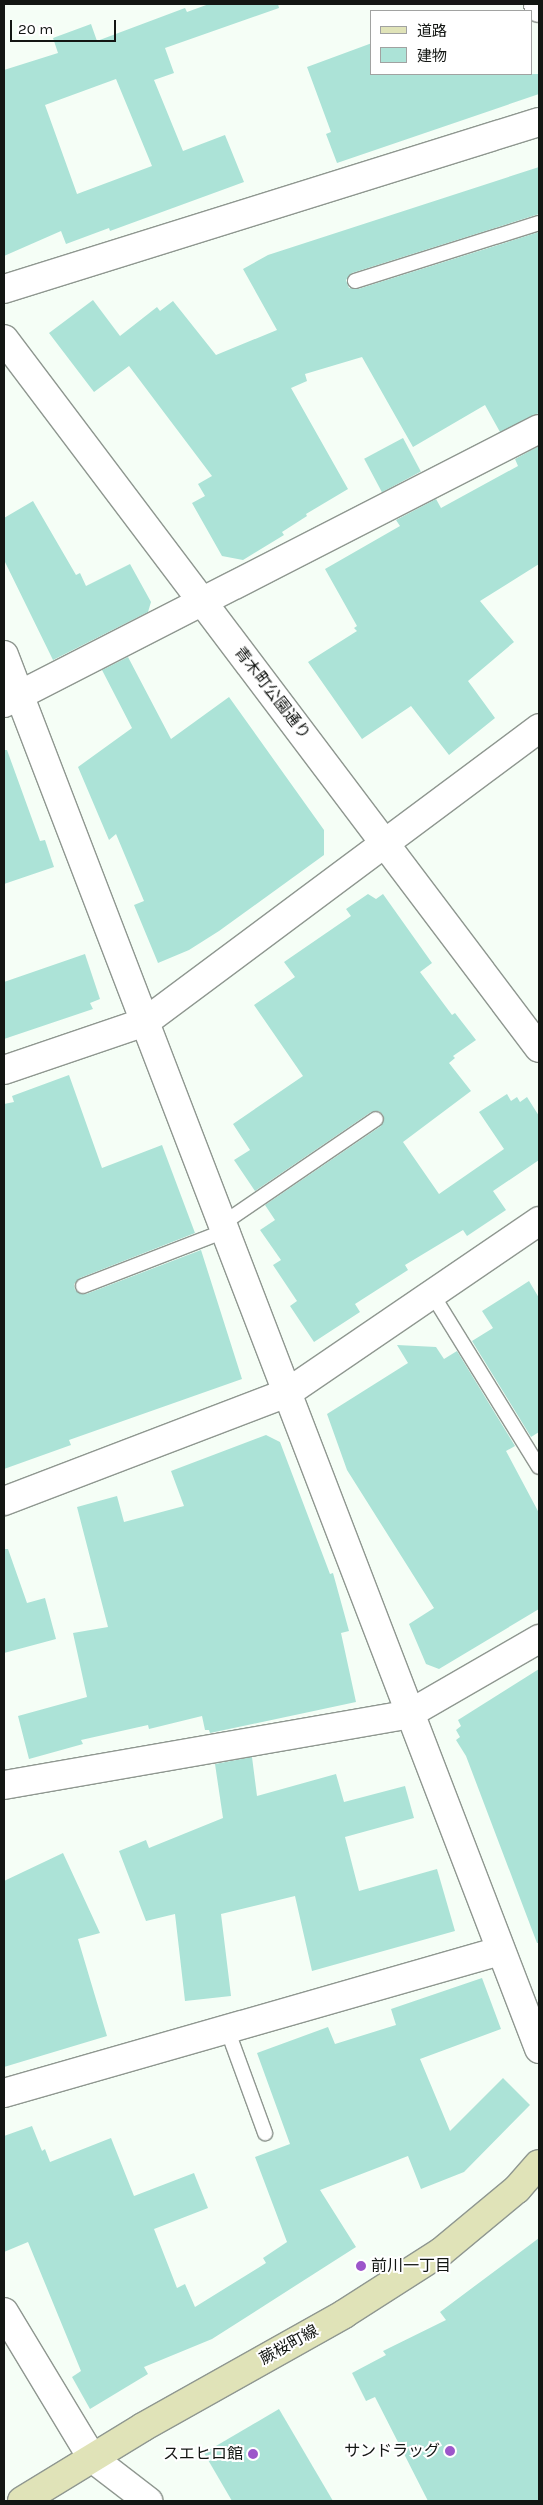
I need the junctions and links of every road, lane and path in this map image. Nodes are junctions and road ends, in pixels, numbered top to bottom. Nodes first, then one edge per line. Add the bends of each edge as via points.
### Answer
1 (538, 4) edge
2 (539, 8) edge
3 (539, 122) edge
4 (539, 223) edge
5 (355, 281) dead end
6 (4, 289) edge
7 (4, 339) edge
8 (539, 429) edge
9 (200, 601) junction
10 (4, 655) edge
11 (12, 700) edge
12 (539, 728) edge
13 (386, 842) junction
14 (146, 1022) junction
15 (539, 1048) edge
16 (4, 1070) edge
17 (376, 1119) dead end
18 (539, 1221) edge
19 (224, 1227) junction
20 (83, 1286) dead end
21 (432, 1294) junction
22 (287, 1393) junction
23 (539, 1467) edge
24 (4, 1501) edge
25 (539, 1639) edge
26 (410, 1714) junction
27 (4, 1785) edge
28 (500, 1950) junction
29 (227, 2029) junction
30 (539, 2049) edge
31 (4, 2093) edge
32 (265, 2133) dead end
33 (539, 2164) edge
34 (4, 2312) edge
35 (92, 2458) junction
36 (22, 2501) edge
37 (148, 2501) edge

1 - 2 street
3 - 6 street
4 - 5 lane
7 - 9 street, 青木町公園通り
8 - 9 street
9 - 11 street
9 - 13 street, 青木町公園通り
10 - 11 street
11 - 14 street
12 - 13 street
13 - 14 street
13 - 15 street, 青木町公園通り
14 - 16 street
14 - 19 street
17 - 19 lane
18 - 21 street
19 - 20 lane
19 - 22 street
21 - 22 street
21 - 23 lane
22 - 24 street
22 - 26 street
25 - 26 street
26 - 27 street
26 - 28 street
28 - 29 street
28 - 30 street
29 - 31 street
29 - 32 lane
33 - 35 main road, 蕨桜町線 via 517,2188 441,2252 344,2314
34 - 35 street
35 - 36 main road, 蕨桜町線
35 - 37 street

